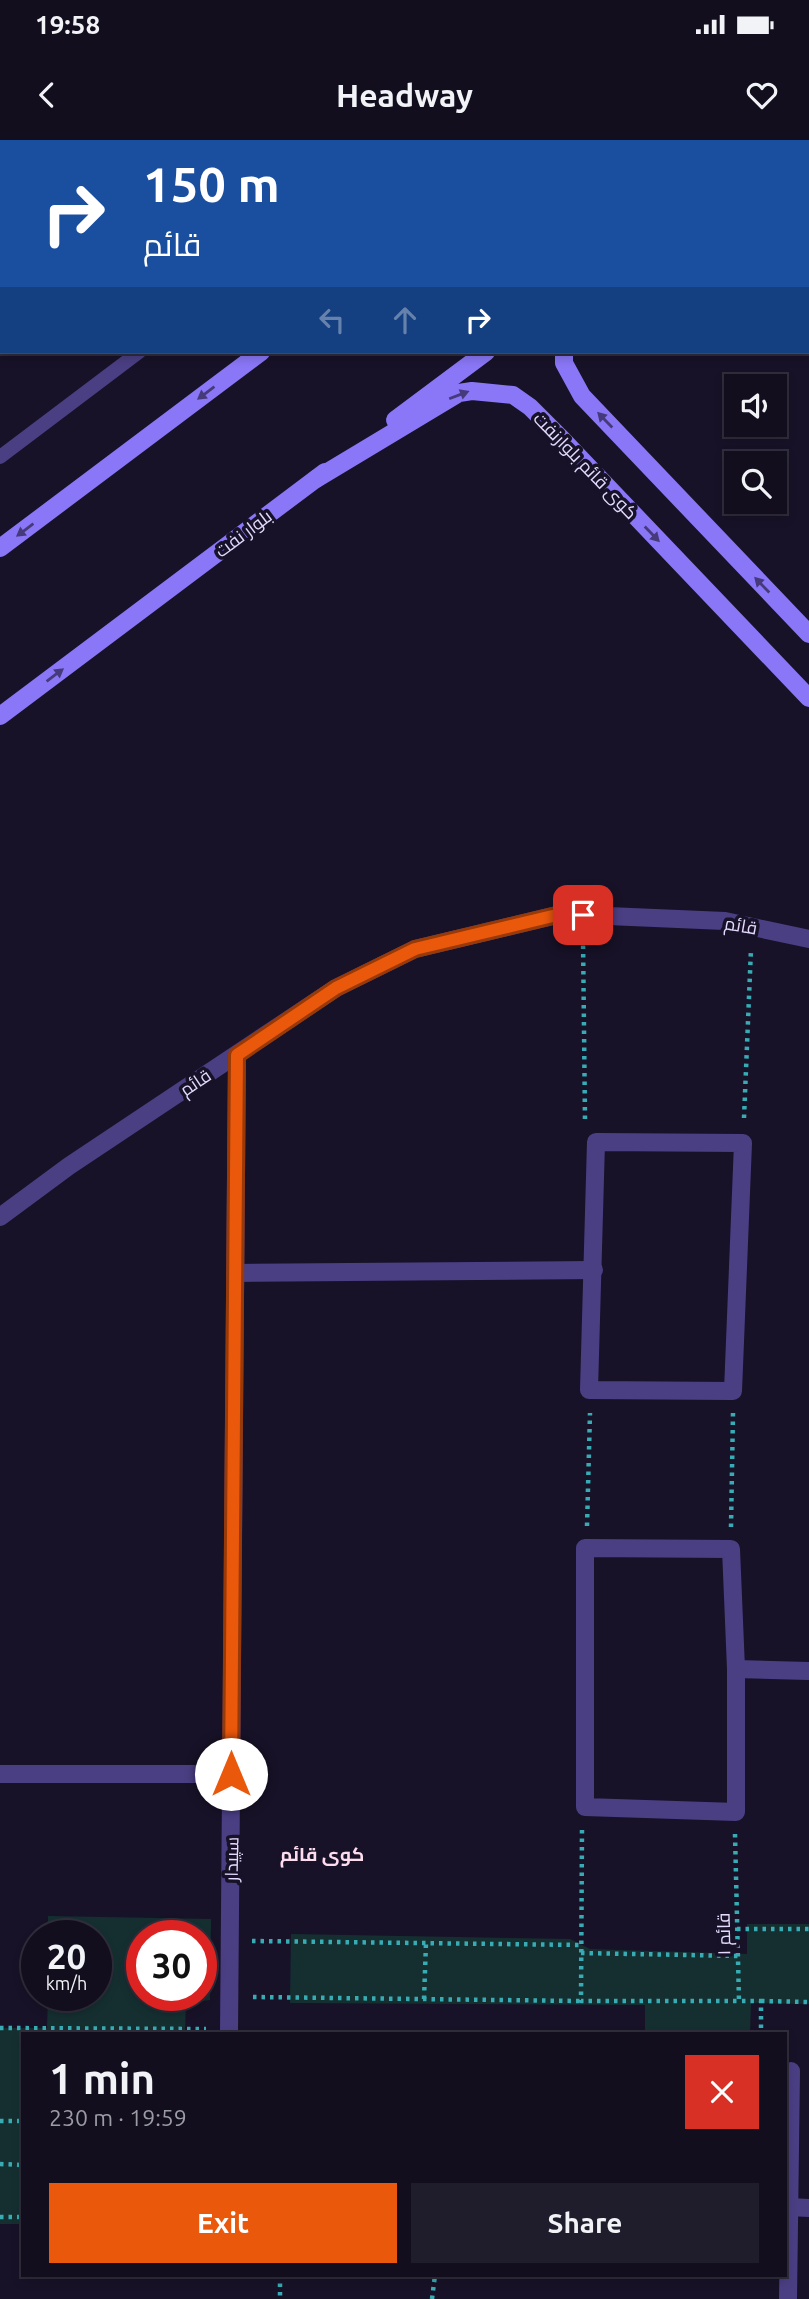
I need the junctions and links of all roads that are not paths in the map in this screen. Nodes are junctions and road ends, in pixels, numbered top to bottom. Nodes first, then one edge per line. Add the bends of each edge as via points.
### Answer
1 (136, 354) edge
2 (258, 354) edge
3 (483, 354) edge
4 (565, 354) edge
5 (0, 457) edge
6 (316, 479) junction
7 (0, 548) edge
8 (809, 634) edge
9 (809, 698) edge
10 (0, 716) edge
11 (809, 939) edge
12 (237, 1055) junction
13 (0, 1217) edge
14 (594, 1270) junction
15 (235, 1273) junction
16 (736, 1669) junction
17 (809, 1671) edge
18 (0, 1774) edge
19 (231, 1774) junction
20 (229, 2031) edge
21 (790, 2071) dead end
22 (789, 2207) junction
23 (809, 2208) edge
24 (788, 2299) edge

1 - 5 lane
2 -> 7 street
3 - 6 street, بلوار نفت
8 -> 4 street via 582,396 564,363
6 -> 9 street, کوی قائم بلوارنفت via 459,393 513,395 559,436
10 -> 6 street, بلوار نفت
11 - 12 street, قائم via 725,921 561,914 415,949 336,988
12 - 13 street, قائم
12 - 15 street, سپیدار
14 - 14 street via 589,1390 733,1391 743,1143 596,1142
14 - 15 street
15 - 19 street, سپیدار
16 - 16 street via 736,1812 585,1807 585,1548 731,1549
16 - 17 street
18 - 19 street
19 - 20 street, سپیدار
21 - 22 street
22 - 23 street
22 - 24 street

